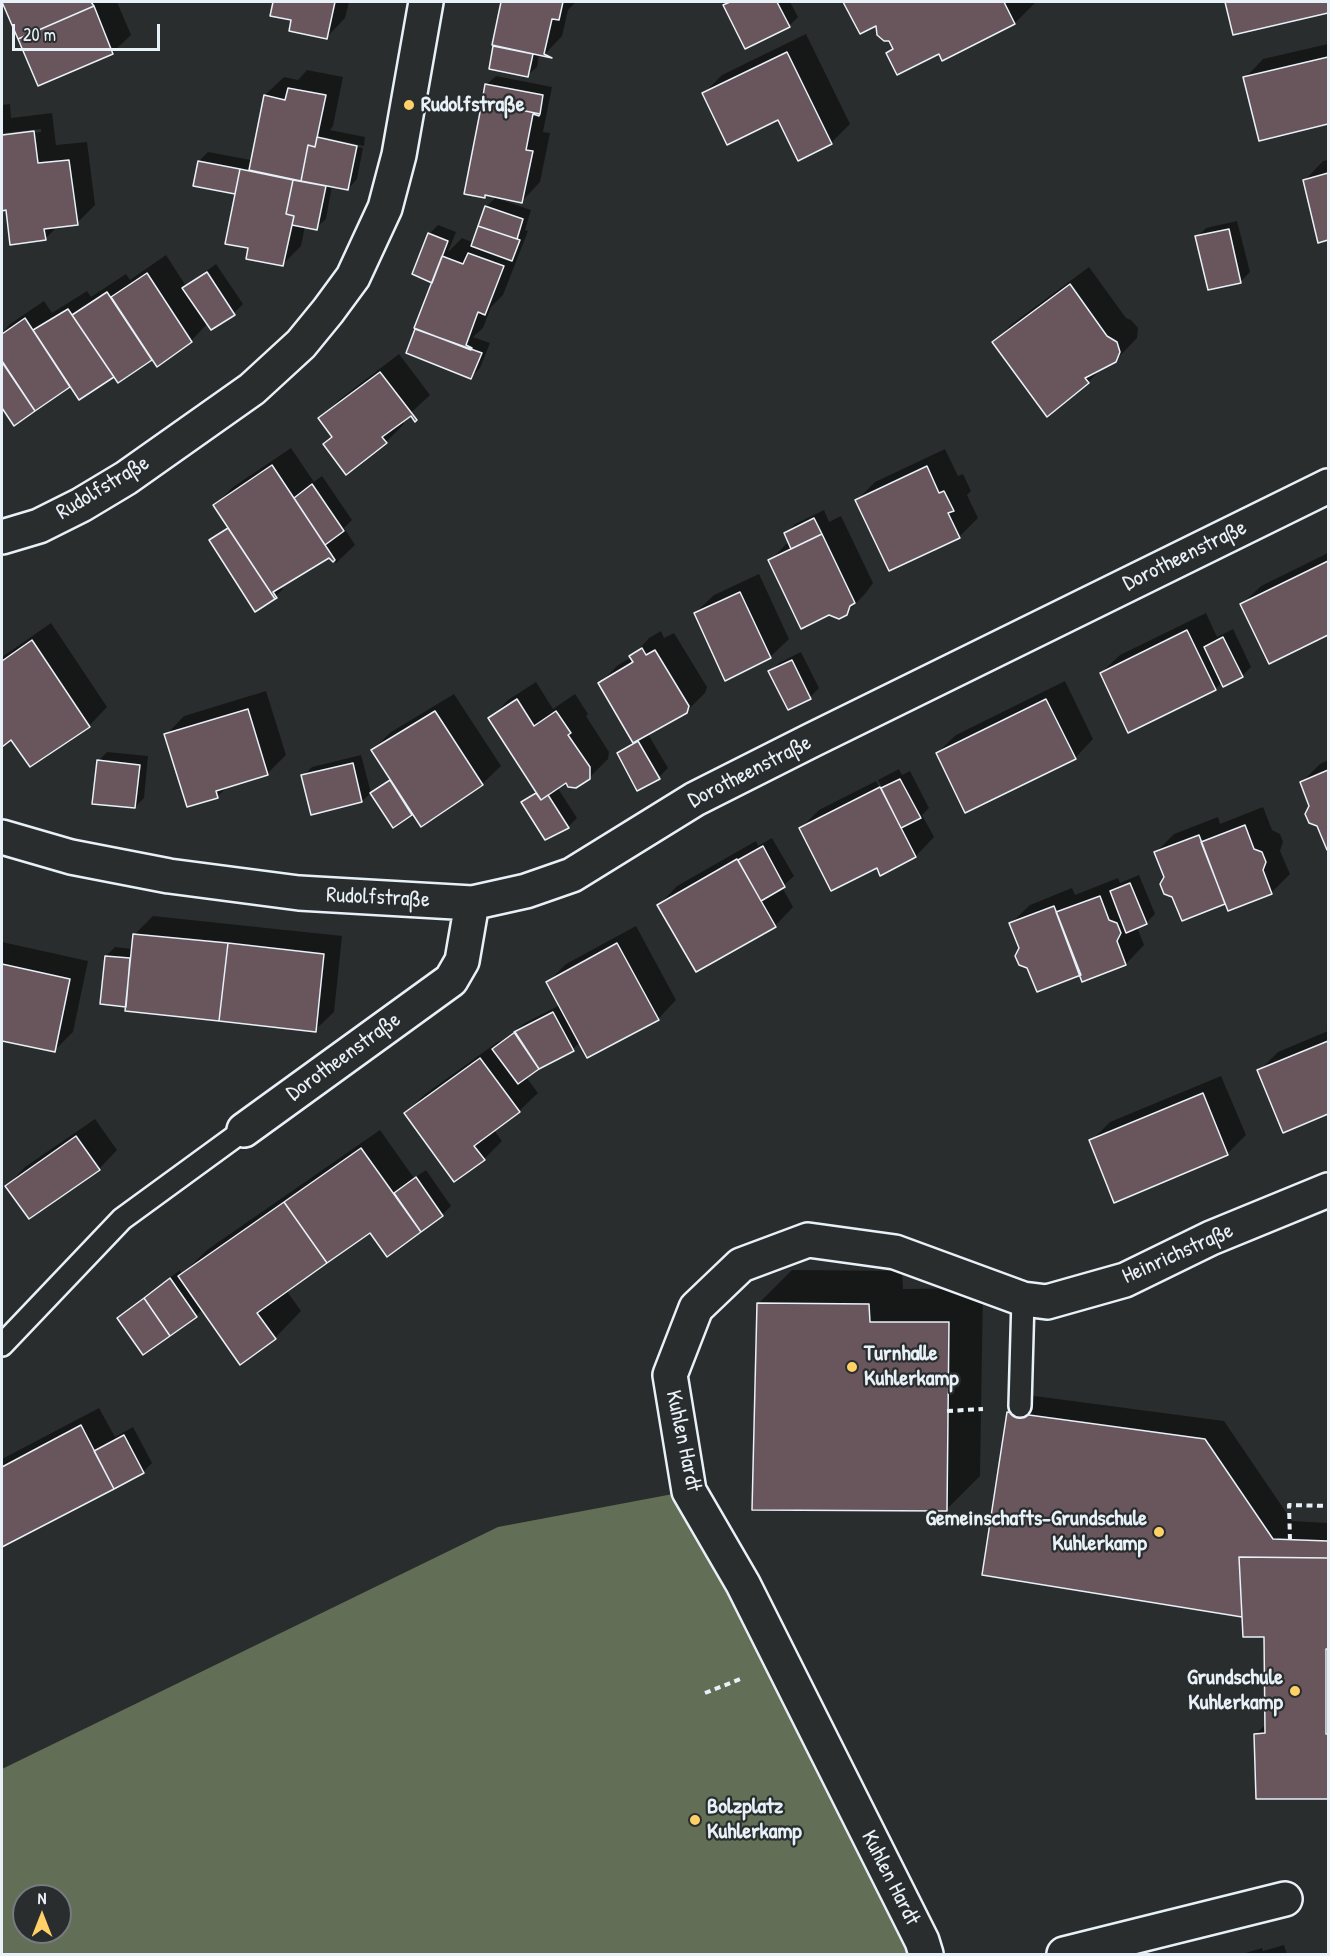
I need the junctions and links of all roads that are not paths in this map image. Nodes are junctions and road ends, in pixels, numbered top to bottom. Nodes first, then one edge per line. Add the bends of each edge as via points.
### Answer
1 (426, 2) edge
2 (1329, 486) edge
3 (2, 537) edge
4 (2, 837) edge
5 (472, 903) junction
6 (244, 1130) joint
7 (1329, 1190) edge
8 (1023, 1299) junction
9 (2, 1345) edge
10 (1020, 1406) dead end
11 (1285, 1899) dead end
12 (926, 1954) edge
13 (1064, 1954) edge

1 - 3 street, Rudolfstraße via 409,105 385,207 352,277 302,344 252,389 126,478 39,526
2 - 5 street, Dorotheenstraße via 695,799 572,875 526,891
4 - 5 street, Rudolfstraße via 71,857 169,876 299,893
5 - 6 street, Dorotheenstraße via 462,961 451,980
6 - 9 lane via 122,1219
7 - 8 street, Heinrichstraße via 1210,1238 1125,1280 1047,1302
8 - 10 lane
8 - 12 street, Kuhlen Hardt via 895,1252 808,1240 741,1265 696,1308 670,1375 689,1491 748,1594
11 - 13 street

